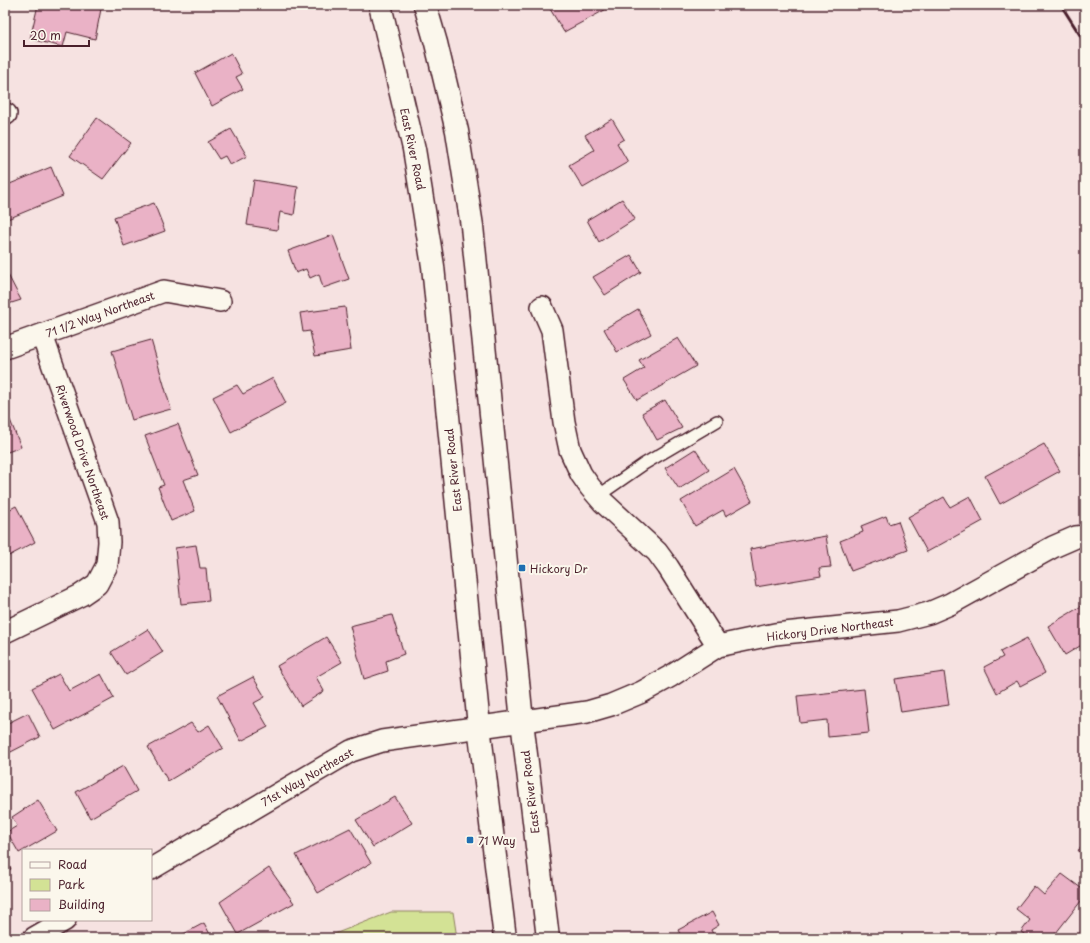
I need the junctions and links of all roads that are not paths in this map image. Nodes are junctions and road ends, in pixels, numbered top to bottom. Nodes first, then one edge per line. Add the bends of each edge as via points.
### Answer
1 (380, 5) edge
2 (425, 5) edge
3 (220, 301) dead end
4 (542, 306) dead end
5 (42, 335) junction
6 (5, 348) edge
7 (717, 421) dead end
8 (598, 496) junction
9 (1085, 536) edge
10 (5, 632) edge
11 (718, 646) junction
12 (522, 721) junction
13 (478, 726) junction
14 (152, 868) edge
15 (63, 921) edge
16 (34, 938) edge
17 (505, 938) edge
18 (548, 938) edge

1 - 13 main road, East River Road via 414,149 432,258
2 - 12 main road, East River Road via 457,131 472,226
3 - 5 street, 71 1/2 Way Northeast via 164,291
4 - 8 street via 552,330 570,450 581,474
5 - 6 street, 71 1/2 Way Northeast
5 - 10 street, Riverwood Drive Northeast via 108,522 107,565 97,584 81,595
7 - 8 lane via 644,464
8 - 11 street via 657,552
9 - 11 street, Hickory Drive Northeast via 1053,547 929,613 898,621 775,634
11 - 12 street, Hickory Drive Northeast via 672,676 611,705 587,712
12 - 13 street, Hickory Drive Northeast
12 - 18 main road, East River Road
13 - 14 street, 71st Way Northeast via 382,741 351,751
13 - 17 main road, East River Road
15 - 16 street

